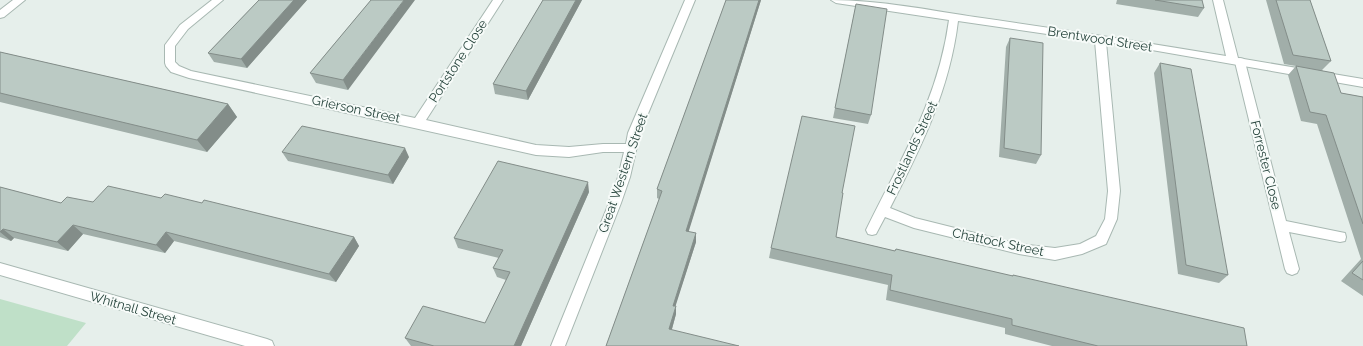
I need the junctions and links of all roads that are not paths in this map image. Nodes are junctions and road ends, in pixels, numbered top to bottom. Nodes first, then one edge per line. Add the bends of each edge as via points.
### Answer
1 (20, 0) edge
2 (218, 0) edge
3 (498, 0) edge
4 (690, 0) edge
5 (836, 0) edge
6 (1218, 0) edge
7 (891, 4) edge
8 (0, 16) edge
9 (954, 16) junction
10 (1100, 38) junction
11 (1236, 61) junction
12 (1363, 83) edge
13 (418, 122) junction
14 (630, 148) junction
15 (882, 211) junction
16 (1282, 225) junction
17 (872, 230) dead end
18 (1340, 237) dead end
19 (0, 269) edge
20 (1292, 269) dead end
21 (267, 346) edge
22 (558, 346) edge

1 - 8 street
2 - 13 street, Grierson Street via 184,26 170,45 170,63 175,69 188,74
3 - 13 street, Portstone Close
4 - 14 street, Great Western Street
5 - 7 street, Brentwood Street
6 - 11 street, Forrester Close
7 - 9 street, Brentwood Street
9 - 10 street, Brentwood Street
9 - 15 street, Frostlands Street via 952,38 930,115
10 - 11 street, Brentwood Street
10 - 15 street, Chattock Street via 1114,191 1111,218 1101,240 1082,249 1055,254 1019,249 914,223
11 - 12 street, Brentwood Street
11 - 16 street, Forrester Close
13 - 14 street, Grierson Street via 536,150 569,152
14 - 22 street, Great Western Street via 624,178 615,203
15 - 17 street, Frostlands Street
16 - 18 street
16 - 20 street, Forrester Close
19 - 21 street, Whitnall Street

